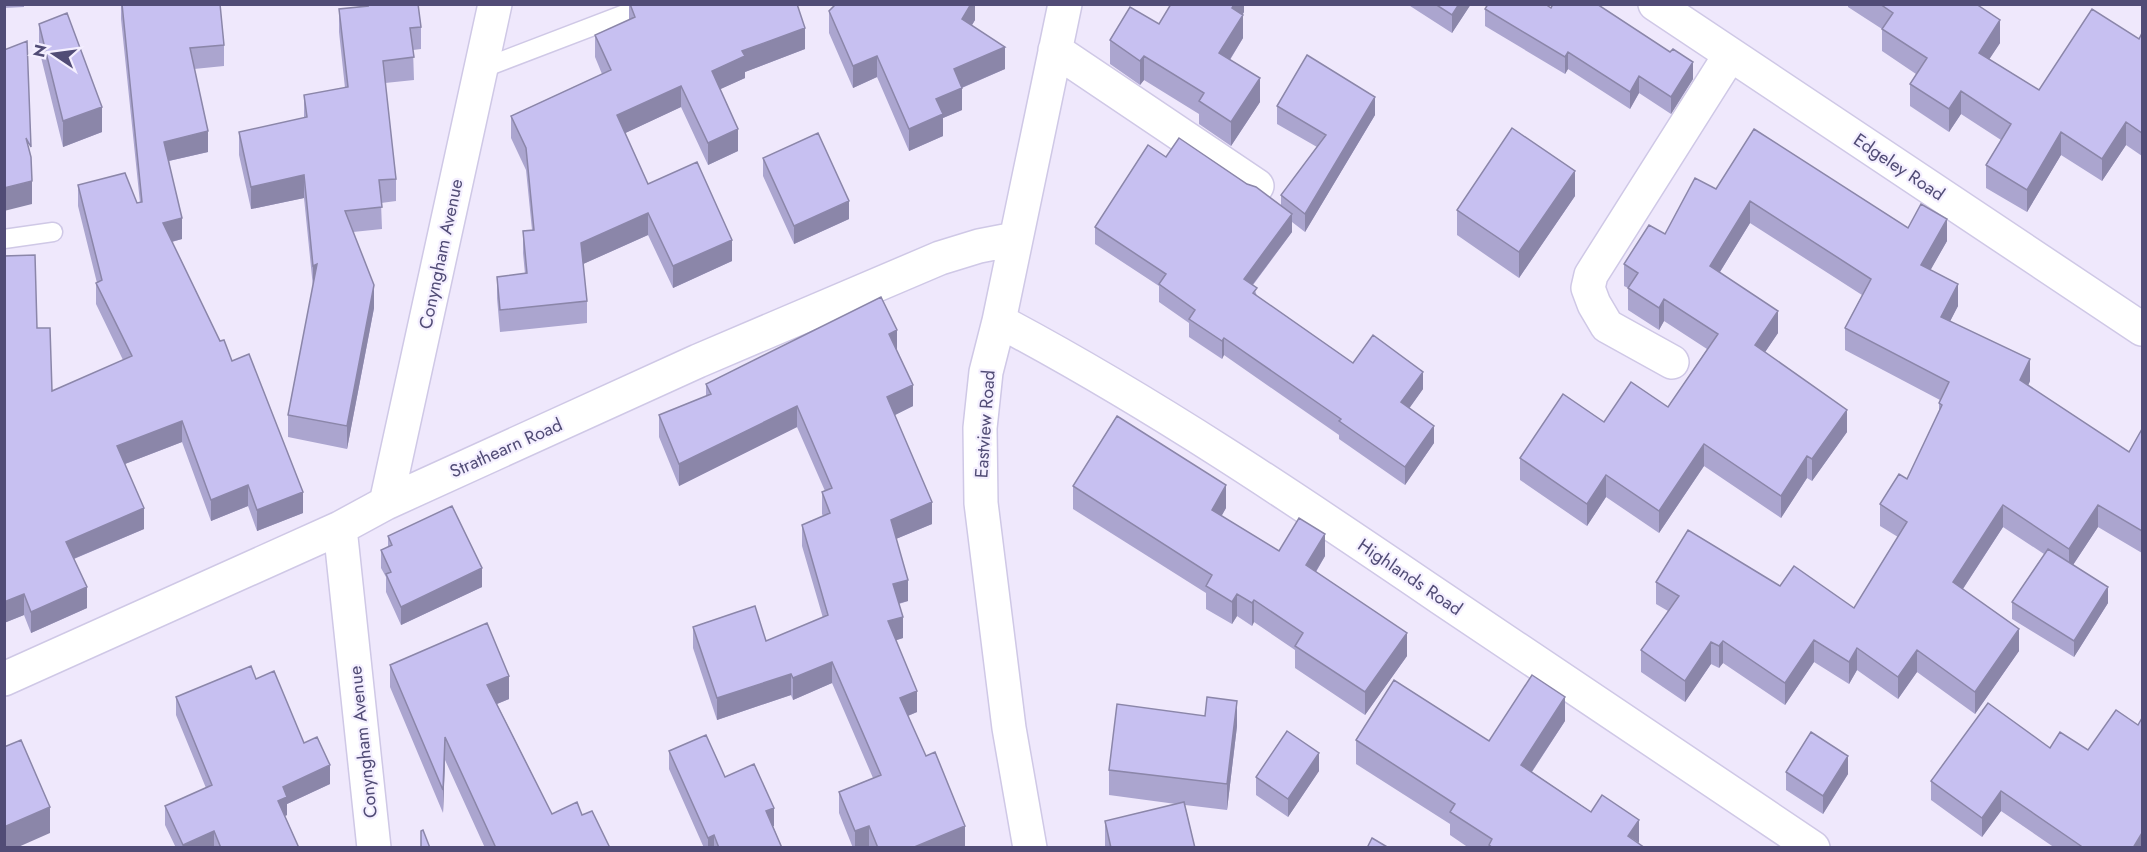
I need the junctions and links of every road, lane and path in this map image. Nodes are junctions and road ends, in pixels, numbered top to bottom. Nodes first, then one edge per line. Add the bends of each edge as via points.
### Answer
1 (495, 4) edge
2 (651, 4) edge
3 (1065, 4) edge
4 (1655, 4) edge
5 (1056, 50) junction
6 (1730, 54) junction
7 (482, 69) junction
8 (1257, 186) edge
9 (53, 232) dead end
10 (4, 239) edge
11 (1015, 239) junction
12 (999, 321) junction
13 (2142, 329) edge
14 (1672, 362) dead end
15 (386, 503) junction
16 (340, 528) junction
17 (4, 679) edge
18 (374, 848) edge
19 (1030, 848) edge
20 (1813, 848) edge

1 - 7 street, Conyngham Avenue
2 - 7 lane
3 - 5 street, Eastview Road
4 - 6 street, Edgeley Road
5 - 8 street
5 - 11 street, Eastview Road
6 - 13 street, Edgeley Road
6 - 14 street via 1590,275 1588,288 1607,326
7 - 15 street, Conyngham Avenue
9 - 10 lane
11 - 12 street, Eastview Road
11 - 15 street, Strathearn Road via 940,258 698,361
12 - 19 street, Eastview Road via 986,372 981,503 1009,728
12 - 20 street, Highlands Road via 1170,420 1359,542
15 - 16 street, Strathearn Road
16 - 17 street, Strathearn Road
16 - 18 street, Conyngham Avenue

